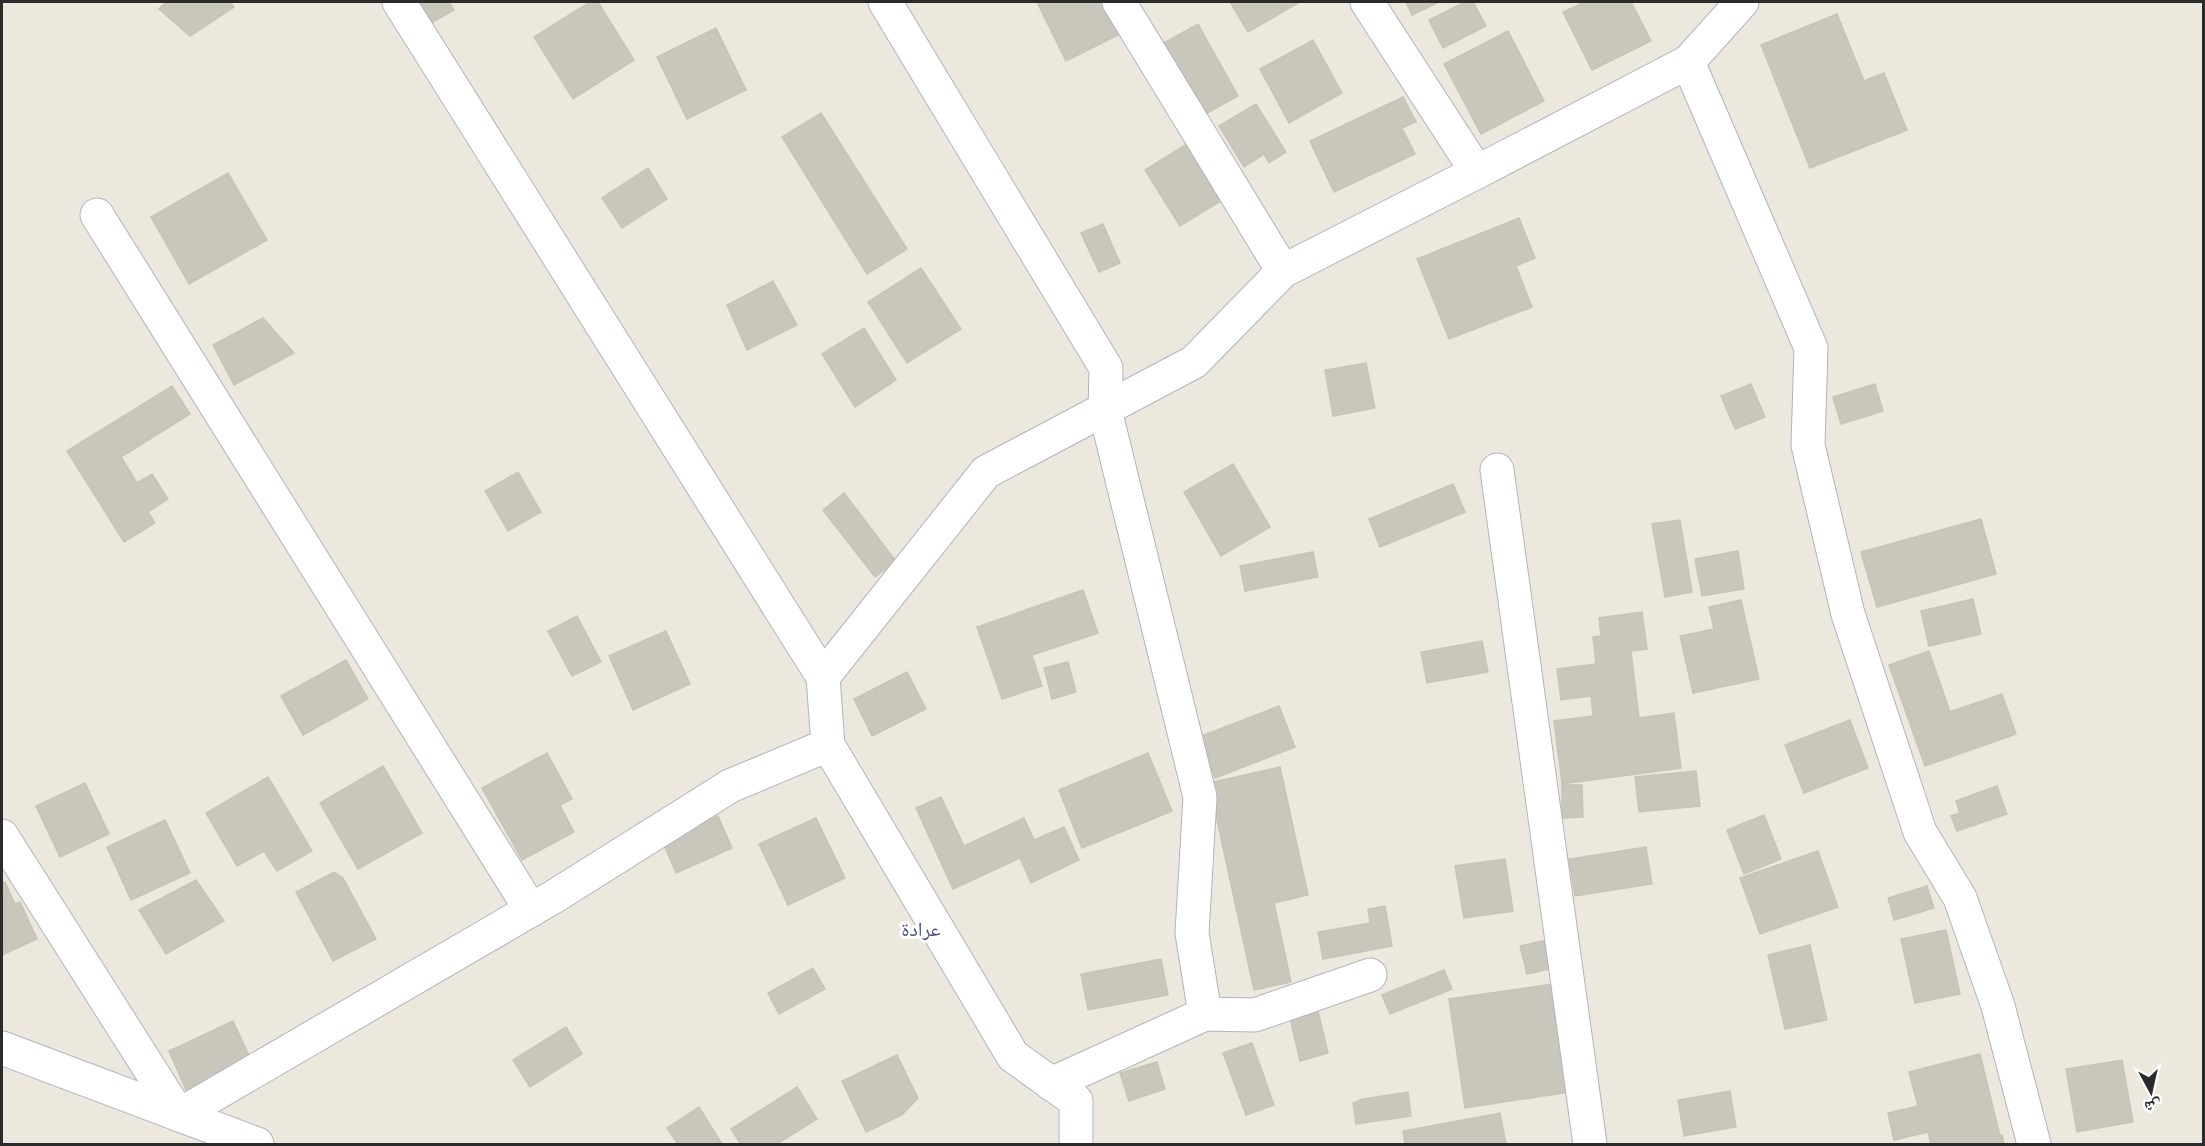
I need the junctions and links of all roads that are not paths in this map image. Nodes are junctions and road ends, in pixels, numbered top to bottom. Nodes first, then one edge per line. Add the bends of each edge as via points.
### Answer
1 (399, 2) edge
2 (885, 2) edge
3 (1119, 2) edge
4 (1367, 2) edge
5 (1742, 2) edge
6 (1688, 62) junction
7 (1477, 172) junction
8 (97, 214) dead end
9 (1283, 271) junction
10 (1105, 410) junction
11 (1497, 470) dead end
12 (823, 677) junction
13 (828, 745) junction
14 (2, 836) edge
15 (531, 910) junction
16 (1370, 975) dead end
17 (1205, 1014) junction
18 (2, 1048) edge
19 (1051, 1084) junction
20 (179, 1115) junction
21 (257, 1144) edge
22 (1076, 1144) edge
23 (1590, 1144) edge
24 (2034, 1144) edge

1 - 12 street
2 - 10 street via 1106,368
3 - 9 street
4 - 7 street
5 - 6 street
6 - 7 street
6 - 24 street via 1811,348 1808,445 1848,615 1920,832 1960,898 1994,995
7 - 9 street
8 - 15 street
9 - 10 street via 1194,362
10 - 12 street via 986,472
10 - 17 street via 1200,797 1191,933
11 - 23 street
12 - 13 street
13 - 15 street via 730,786
13 - 19 street via 1013,1056
14 - 20 street
15 - 20 street
16 - 17 street via 1255,1016
17 - 19 street
18 - 20 street
19 - 22 street via 1076,1101
20 - 21 street

